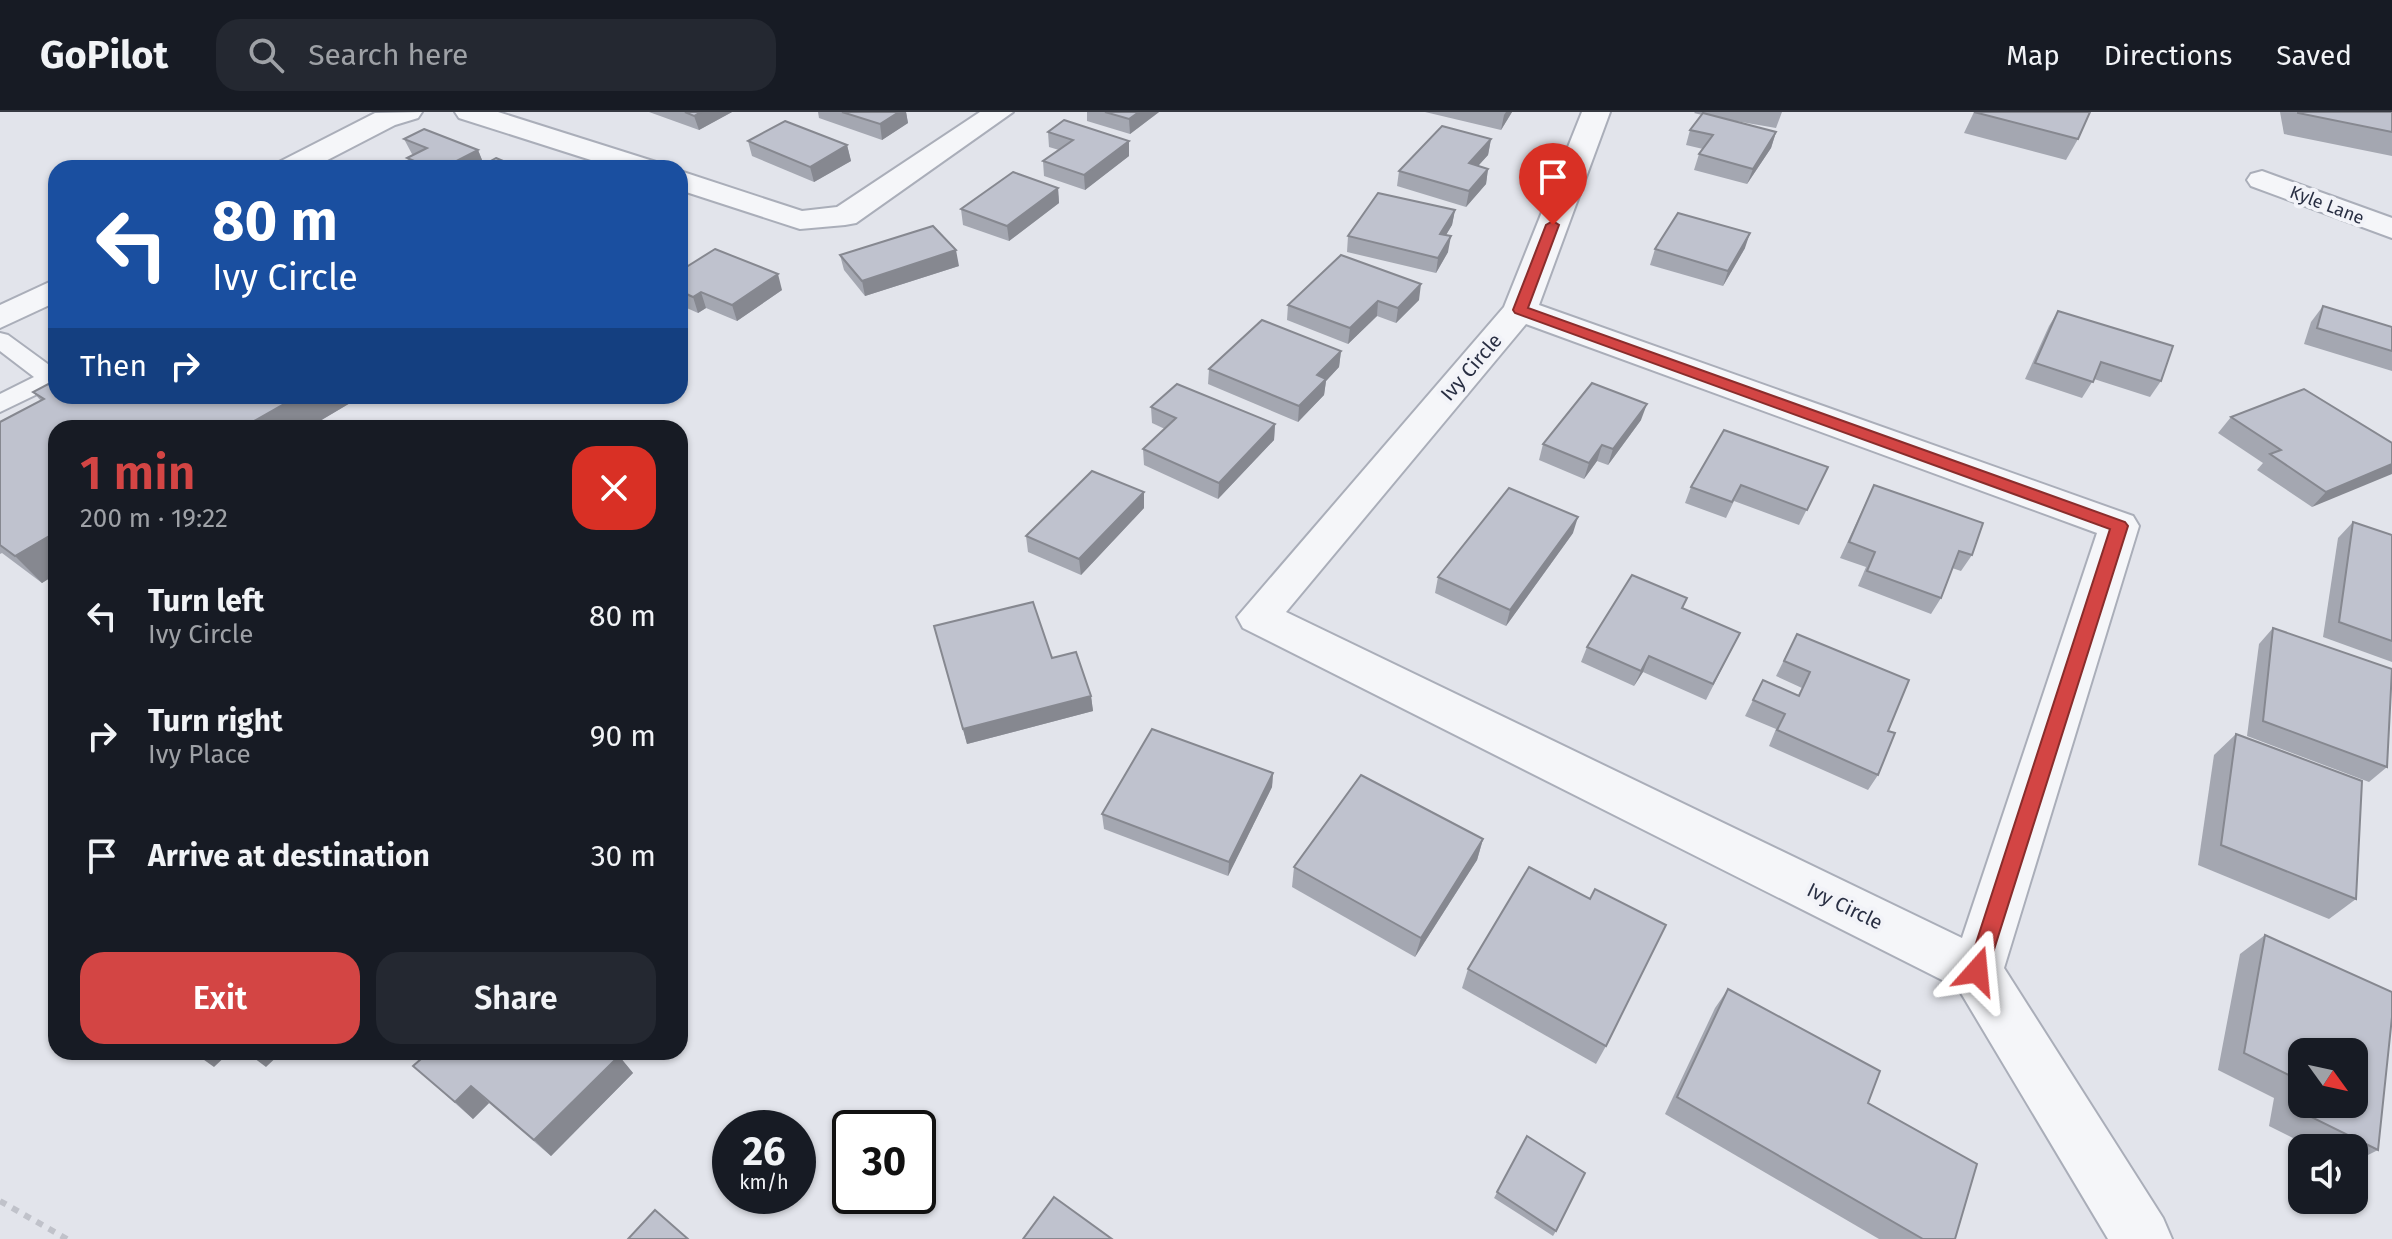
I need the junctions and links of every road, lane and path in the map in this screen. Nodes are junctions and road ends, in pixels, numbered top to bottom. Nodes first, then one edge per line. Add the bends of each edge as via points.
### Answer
1 (408, 112) edge
2 (469, 112) edge
3 (550, 112) edge
4 (999, 112) edge
5 (1596, 112) edge
6 (524, 127) junction
7 (305, 160) edge
8 (622, 160) edge
9 (2262, 180) dead end
10 (688, 183) edge
11 (2392, 229) edge
12 (48, 293) edge
13 (1520, 310) junction
14 (0, 318) edge
15 (0, 340) edge
16 (48, 373) edge
17 (48, 379) edge
18 (0, 404) edge
19 (1977, 971) junction
20 (0, 1201) edge
21 (67, 1239) edge
22 (2142, 1239) edge

1 - 7 street
2 - 6 street
3 - 6 street
4 - 10 street via 845,216 800,220
5 - 13 street
6 - 8 street
9 - 11 street, Kyle Lane
12 - 14 street
13 - 19 street via 2119,526
13 - 19 street, Ivy Circle via 1258,617
15 - 16 lane
17 - 18 lane
19 - 22 street
20 - 21 path

